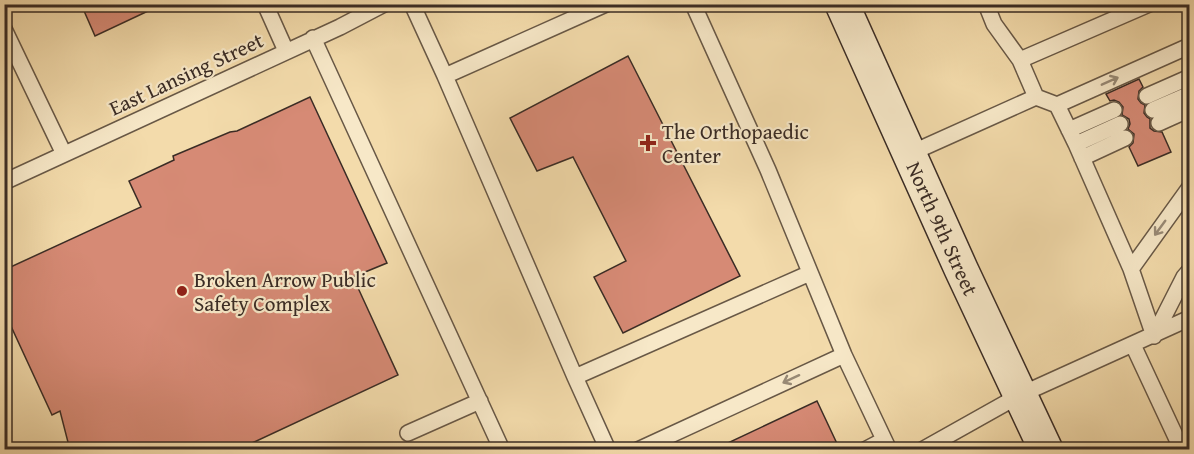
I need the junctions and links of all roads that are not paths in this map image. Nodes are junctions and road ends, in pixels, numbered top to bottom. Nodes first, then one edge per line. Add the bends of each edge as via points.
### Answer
1 (265, 4) edge
2 (384, 4) edge
3 (412, 4) edge
4 (606, 4) edge
5 (693, 4) edge
6 (842, 4) edge
7 (986, 4) edge
8 (1149, 4) edge
9 (4, 29) edge
10 (313, 38) junction
11 (1188, 50) edge
12 (286, 51) junction
13 (1020, 60) junction
14 (445, 76) junction
15 (1190, 77) edge
16 (1190, 94) edge
17 (1036, 97) junction
18 (1057, 105) junction
19 (1190, 109) edge
20 (1153, 110) junction
21 (1075, 144) junction
22 (64, 154) junction
23 (909, 154) junction
24 (4, 182) edge
25 (1190, 188) edge
26 (1131, 269) junction
27 (1190, 270) edge
28 (810, 273) junction
29 (1190, 318) edge
30 (1154, 336) junction
31 (1133, 345) junction
32 (844, 355) junction
33 (575, 378) junction
34 (1020, 395) junction
35 (480, 401) junction
36 (408, 433) dead end
37 (1183, 441) edge
38 (887, 445) edge
39 (502, 450) edge
40 (608, 450) edge
41 (638, 450) edge
42 (865, 450) edge
43 (922, 450) edge
44 (1046, 450) edge

1 - 12 lane
2 - 10 lane, East Lansing Street
3 - 14 lane
4 - 14 lane
5 - 28 lane
6 - 23 main road, North 9th Street
7 - 13 lane via 994,24
8 - 13 lane
9 - 22 lane
10 - 12 lane, East Lansing Street
10 - 35 lane
18 -> 11 lane
12 - 22 lane, East Lansing Street
13 - 17 lane
14 - 33 lane
15 - 20 lane
16 - 20 lane
17 - 18 lane
17 - 23 lane
18 - 21 lane
19 - 20 lane
21 - 21 lane via 1120,124
21 - 26 lane
22 - 24 lane, East Lansing Street
23 - 34 main road, North 9th Street
25 -> 26 lane
26 - 30 lane
27 - 30 lane
28 - 32 lane
28 - 33 lane
29 - 30 lane
30 - 31 lane
31 - 34 lane
31 - 37 lane
32 - 38 lane
32 -> 41 lane
33 - 40 lane
34 - 43 lane
34 - 44 main road, North 9th Street
35 - 36 lane
35 - 39 lane
38 - 42 lane

